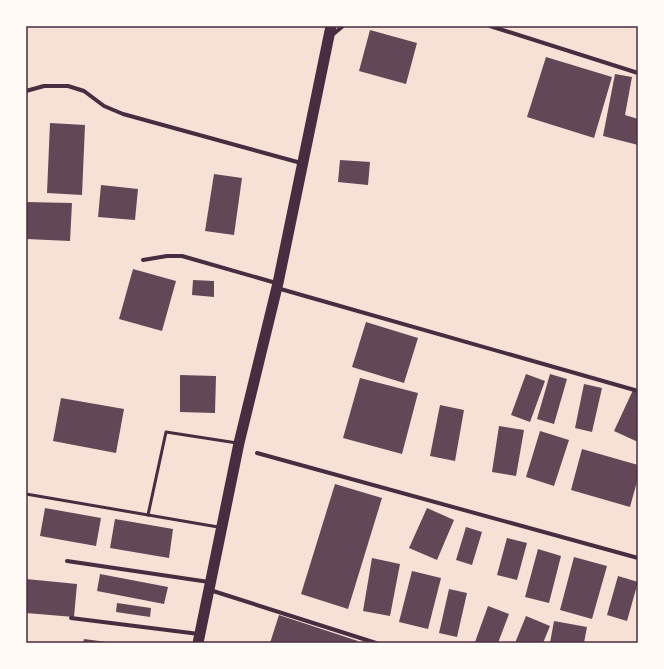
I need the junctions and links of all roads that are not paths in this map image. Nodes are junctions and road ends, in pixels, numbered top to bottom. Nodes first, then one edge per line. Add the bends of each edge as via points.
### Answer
1 (330, 26) edge
2 (343, 26) edge
3 (490, 26) edge
4 (328, 39) junction
5 (638, 73) edge
6 (26, 91) edge
7 (302, 163) junction
8 (143, 260) dead end
9 (277, 285) junction
10 (638, 391) edge
11 (239, 443) junction
12 (257, 453) dead end
13 (26, 494) edge
14 (148, 515) junction
15 (222, 528) junction
16 (638, 558) edge
17 (67, 561) dead end
18 (210, 586) junction
19 (71, 618) dead end
20 (199, 638) edge
21 (376, 643) edge

1 - 4 highway
2 - 4 street
3 - 5 street
4 - 7 highway
6 - 7 street via 44,86 68,86 84,91 104,106 123,114
7 - 9 highway
8 - 9 street via 182,256
9 - 10 street
9 - 11 highway
11 - 14 lane via 166,432
11 - 15 highway
12 - 16 street
13 - 14 lane
14 - 15 lane
15 - 18 highway
17 - 18 street
18 - 20 highway
18 - 21 street
19 - 20 street

